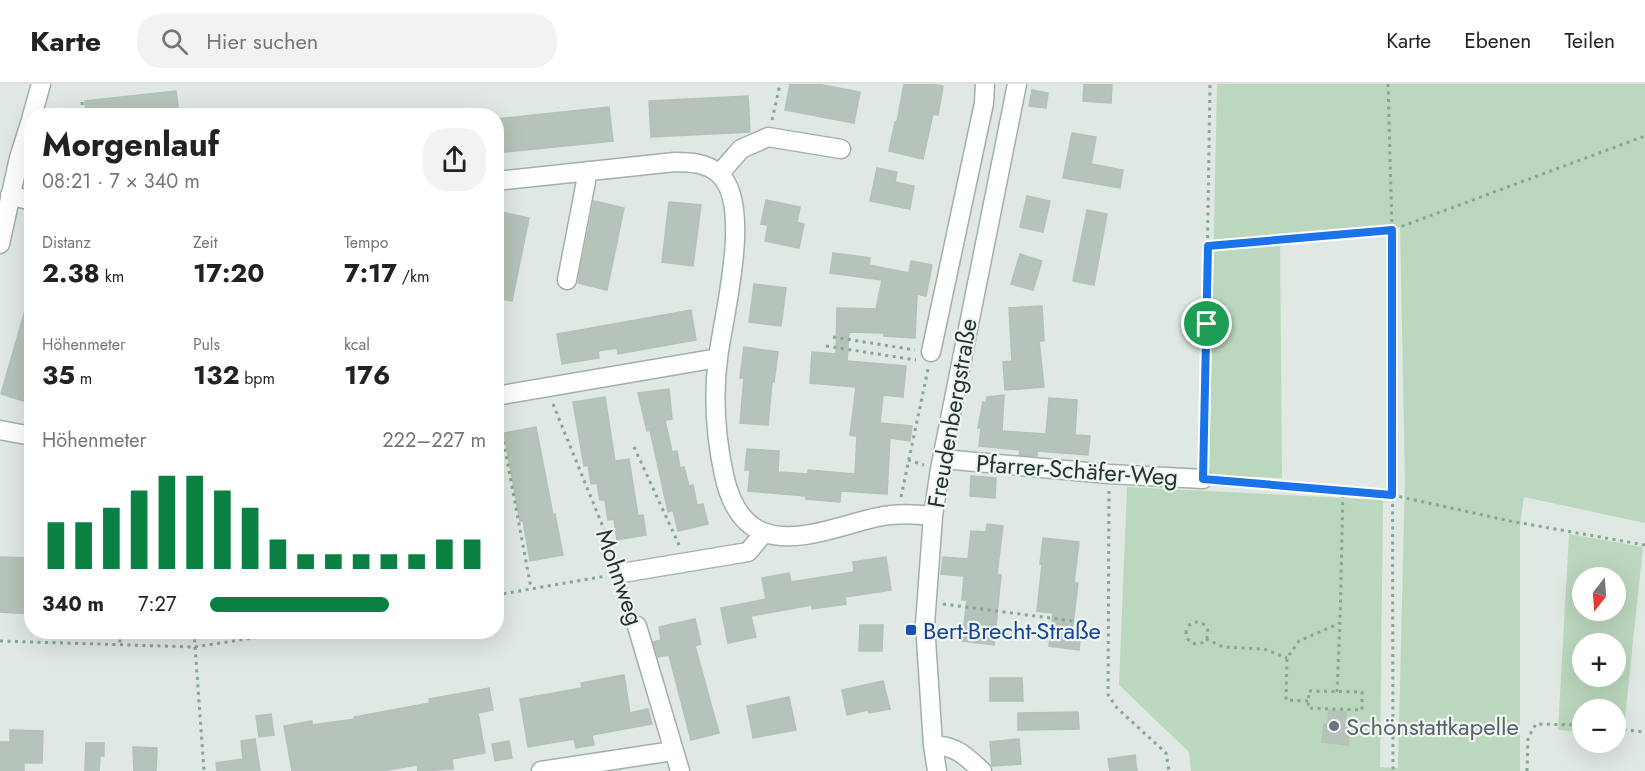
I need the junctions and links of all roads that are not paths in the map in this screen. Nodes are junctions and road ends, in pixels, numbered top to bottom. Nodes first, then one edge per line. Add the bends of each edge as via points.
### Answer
1 (41, 84) edge
2 (985, 84) edge
3 (1017, 84) edge
4 (34, 108) edge
5 (24, 145) edge
6 (841, 149) dead end
7 (588, 171) junction
8 (720, 173) junction
9 (504, 180) edge
10 (10, 195) junction
11 (24, 199) edge
12 (0, 244) edge
13 (567, 280) dead end
14 (931, 357) road end
15 (718, 358) junction
16 (504, 395) edge
17 (0, 429) edge
18 (24, 434) edge
19 (942, 459) junction
20 (1203, 479) road end
21 (933, 516) junction
22 (764, 532) junction
23 (622, 573) road end
24 (637, 626) road end
25 (933, 745) junction
26 (673, 751) junction
27 (541, 771) edge
28 (680, 771) edge
29 (937, 771) edge
30 (982, 771) edge

1 - 4 street
2 - 14 street, Freudenbergstraße
3 - 19 street, Freudenbergstraße
5 - 10 street
6 - 8 street via 768,136 741,149
7 - 8 street via 683,162
7 - 9 street
7 - 13 street
8 - 15 street via 729,187 735,218 732,273
10 - 11 street
10 - 12 street
15 - 16 street
15 - 22 street via 715,401 726,487 741,515
17 - 18 street
19 - 20 street, Pfarrer-Schäfer-Weg
19 - 21 street, Freudenbergstraße
21 - 22 street via 898,514 801,535
21 - 25 street, Freudenbergstraße via 925,624
22 - 23 street via 748,552
24 - 26 street, Mohnweg
25 - 29 street, Freudenbergstraße
25 - 30 street via 947,745 960,751
26 - 27 street
26 - 28 street, Mohnweg

